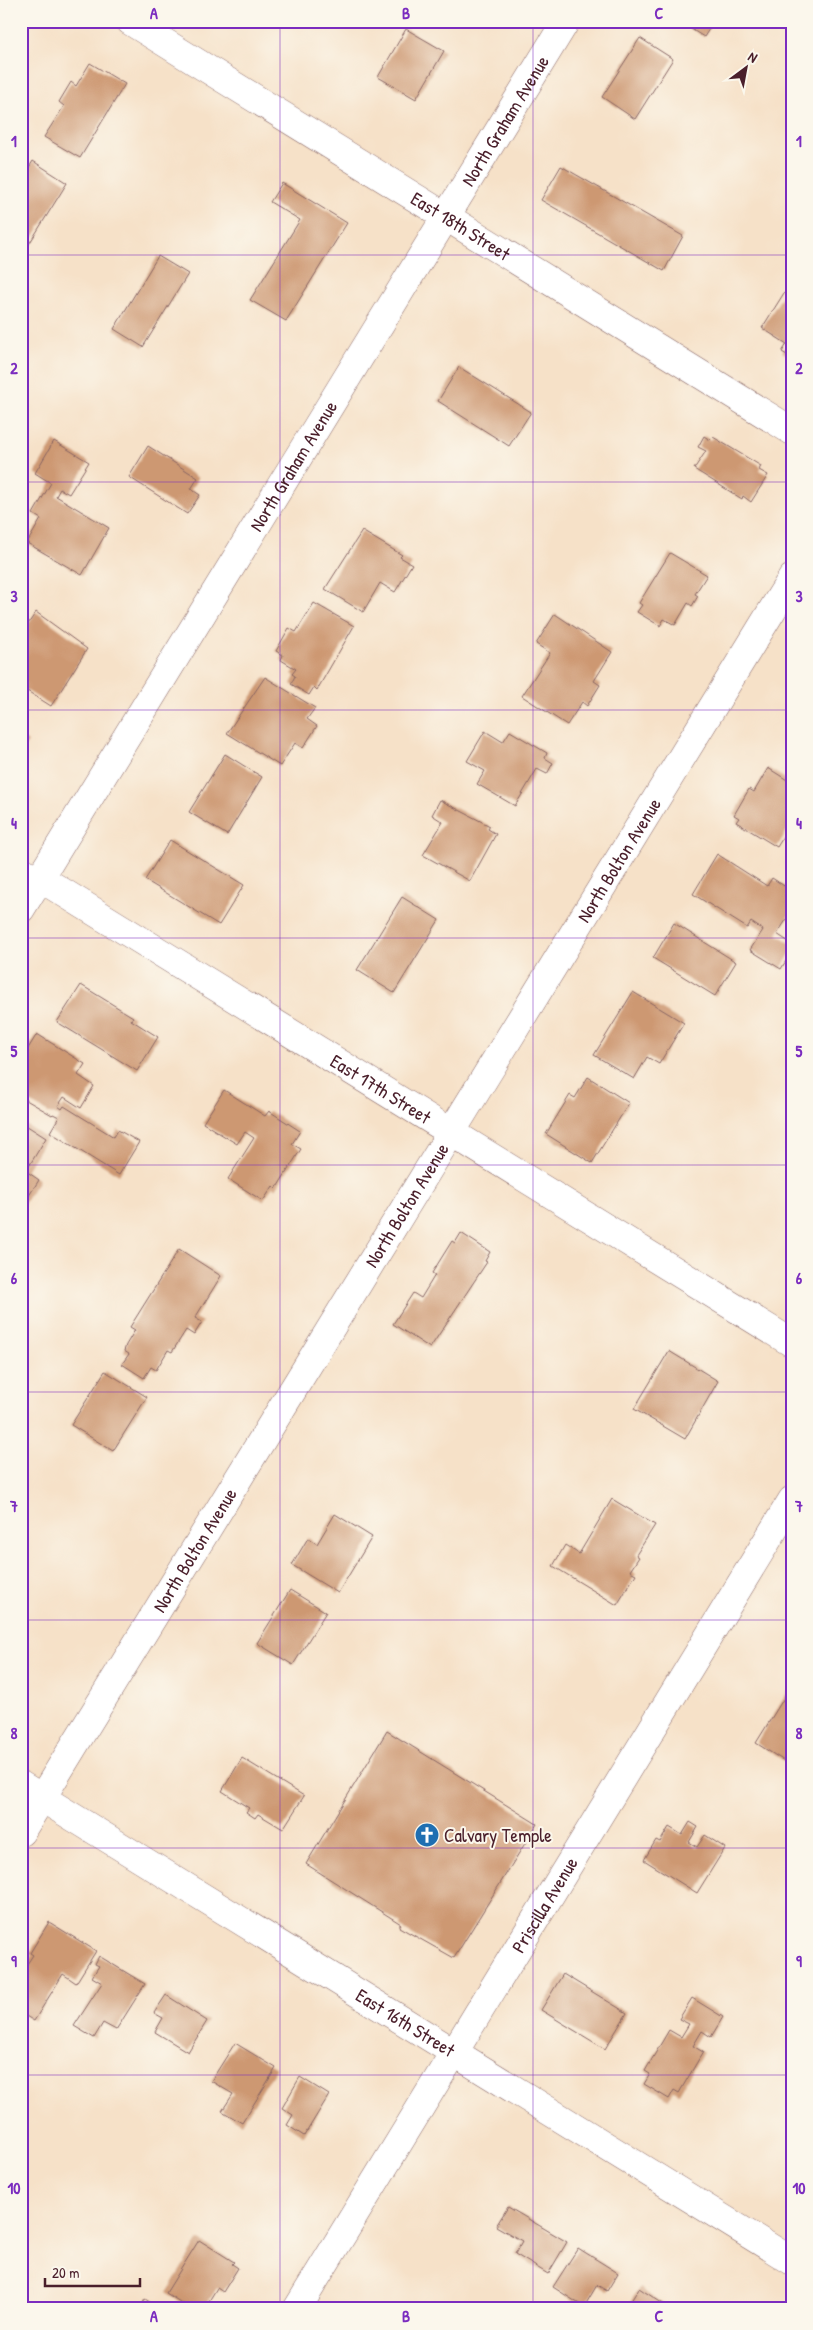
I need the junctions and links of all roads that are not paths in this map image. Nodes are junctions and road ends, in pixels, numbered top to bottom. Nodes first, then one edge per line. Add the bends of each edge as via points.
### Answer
1 (130, 21) edge
2 (566, 21) edge
3 (446, 217) junction
4 (792, 431) edge
5 (792, 578) edge
6 (31, 874) edge
7 (21, 910) edge
8 (451, 1132) junction
9 (792, 1343) edge
10 (792, 1500) edge
11 (32, 1791) edge
12 (21, 1832) edge
13 (453, 2052) junction
14 (792, 2261) edge
15 (297, 2309) edge

1 - 3 street, East 18th Street
2 - 3 street, North Graham Avenue
3 - 4 street, East 18th Street
3 - 6 street, North Graham Avenue
5 - 8 street, North Bolton Avenue
6 - 7 street, North Graham Avenue
6 - 8 street, East 17th Street
8 - 9 street, East 17th Street
8 - 11 street, North Bolton Avenue
10 - 13 street, Priscilla Avenue
11 - 12 street, North Bolton Avenue
11 - 13 street, East 16th Street
13 - 14 street, East 16th Street
13 - 15 street, Priscilla Avenue

